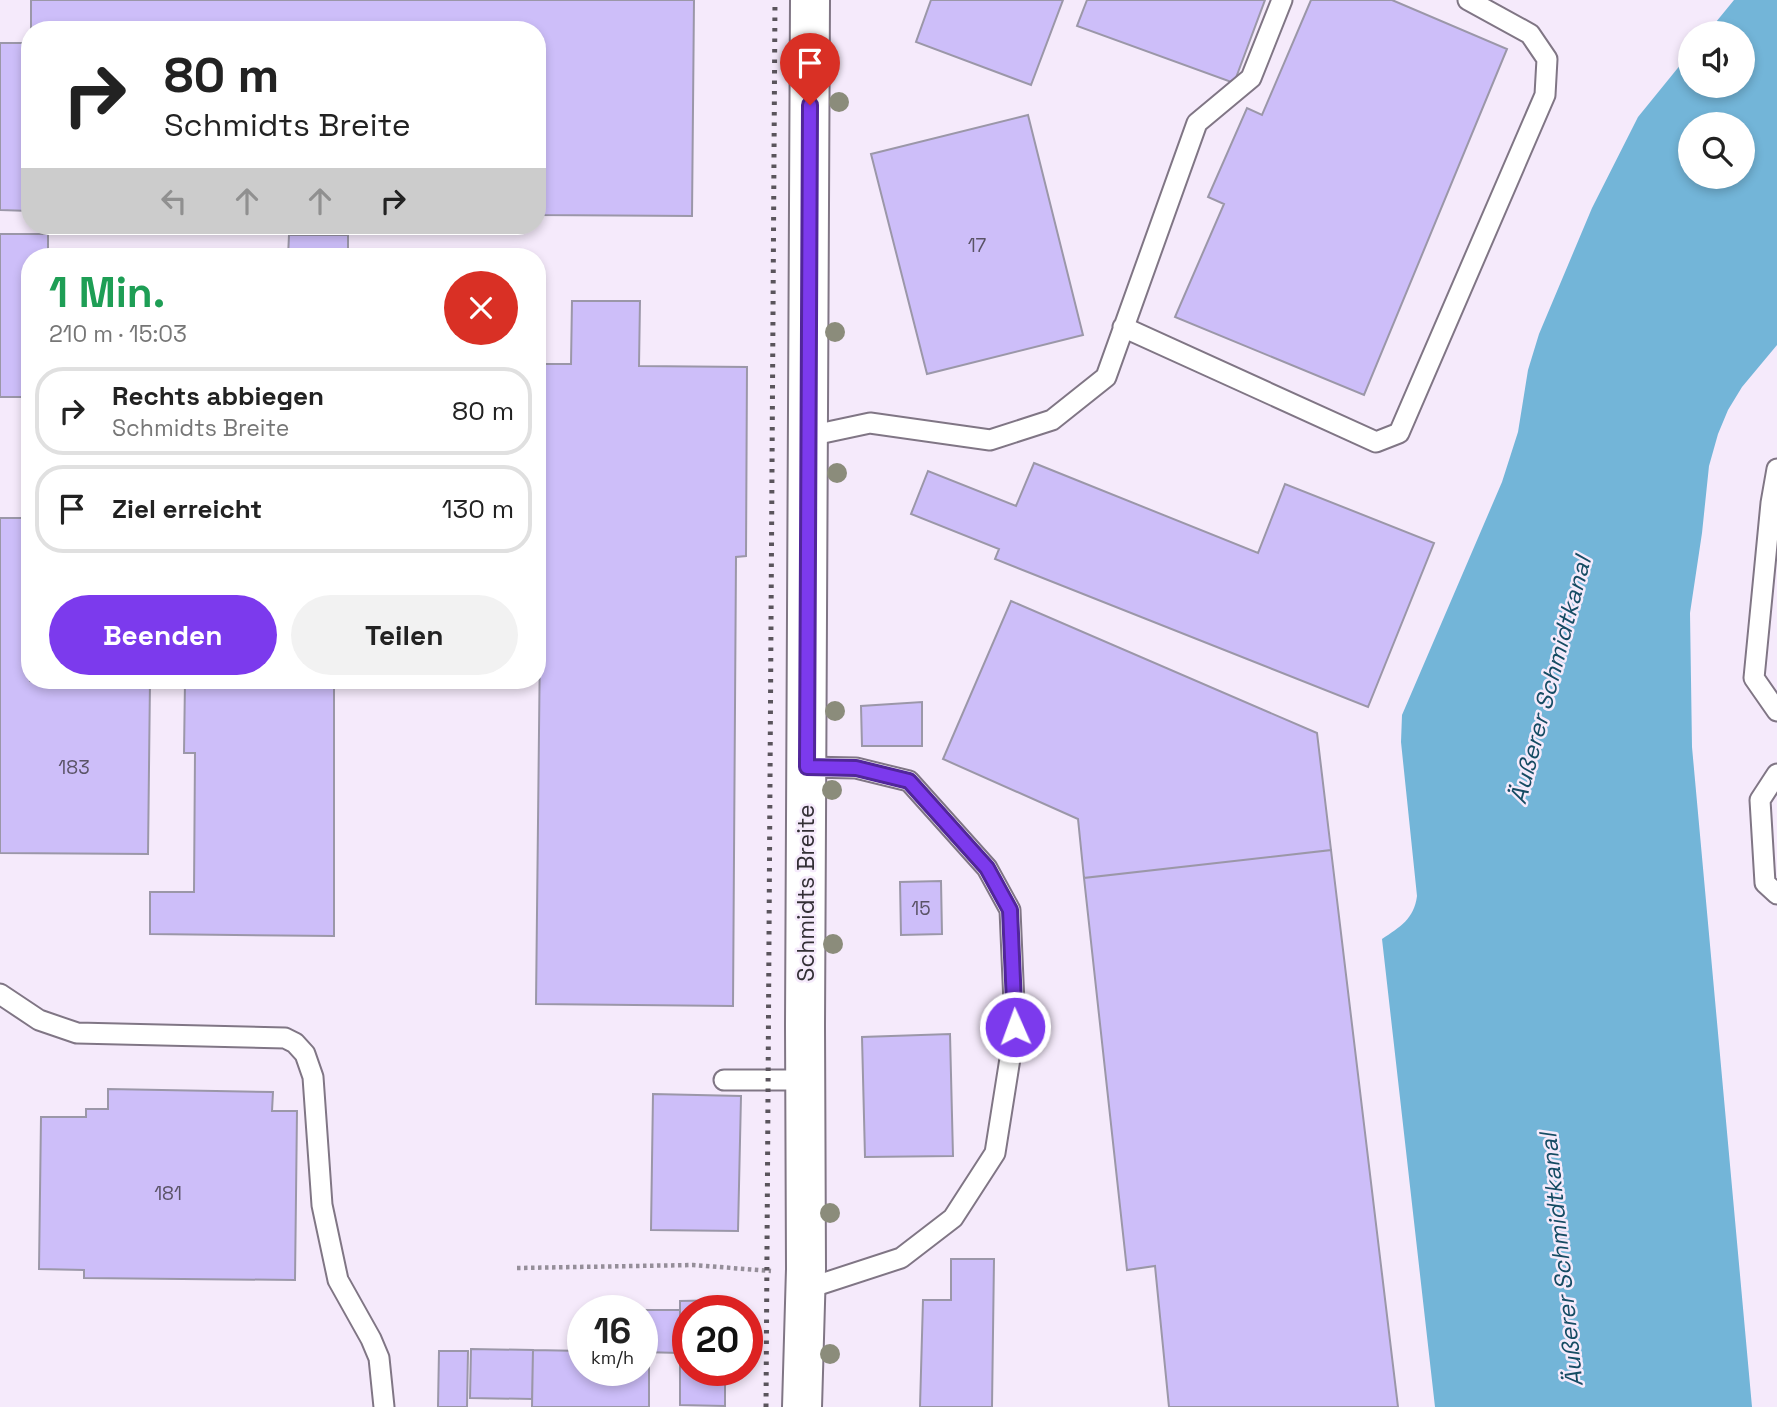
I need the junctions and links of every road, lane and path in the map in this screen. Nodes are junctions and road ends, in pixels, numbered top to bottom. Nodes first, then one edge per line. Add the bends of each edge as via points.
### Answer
1 (810, 0) edge
2 (1282, 0) edge
3 (1468, 0) edge
4 (1123, 327) junction
5 (809, 436) junction
6 (1777, 468) edge
7 (1777, 711) edge
8 (807, 767) junction
9 (1777, 774) edge
10 (1777, 894) edge
11 (0, 994) edge
12 (724, 1080) dead end
13 (805, 1080) junction
14 (517, 1268) dead end
15 (806, 1280) junction
16 (384, 1407) edge
17 (802, 1407) edge

1 - 5 main road, Schmidts Breite
2 - 4 lane via 1251,78 1196,123
3 - 4 lane via 1530,34 1546,59 1545,95 1399,433 1376,442
4 - 5 lane via 1106,377 1052,420 990,440 870,423
5 - 8 main road, Schmidts Breite
6 - 7 lane via 1754,678
8 - 13 main road, Schmidts Breite
8 - 15 lane via 856,768 909,781 987,868 1010,910 1015,1027 995,1153 953,1218 901,1258
9 - 10 lane via 1760,800 1765,883
11 - 16 lane via 39,1020 77,1033 285,1038 295,1043 305,1054 313,1077 322,1205 338,1280 379,1358
12 - 13 lane
13 - 15 main road, Schmidts Breite
14 - 15 path via 693,1265 767,1271
15 - 17 main road, Schmidts Breite

